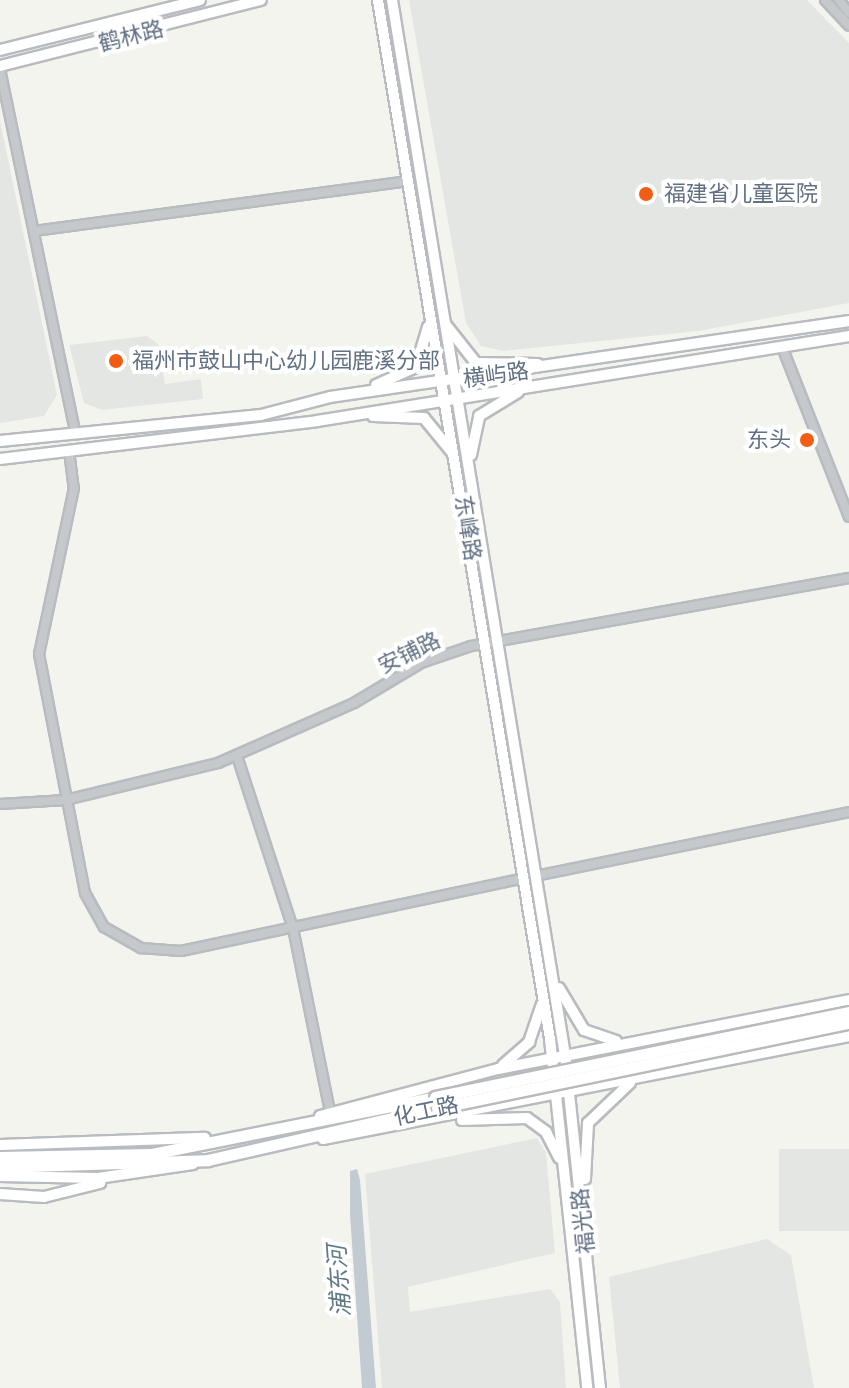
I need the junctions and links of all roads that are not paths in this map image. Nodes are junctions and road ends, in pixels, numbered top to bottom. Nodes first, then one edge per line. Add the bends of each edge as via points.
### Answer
1 (200, 0) edge
2 (261, 0) edge
3 (378, 0) edge
4 (392, 0) edge
5 (825, 0) edge
6 (839, 0) edge
7 (849, 13) edge
8 (849, 26) edge
9 (0, 50) edge
10 (0, 68) edge
11 (409, 181) junction
12 (34, 231) junction
13 (422, 257) junction
14 (441, 314) junction
15 (849, 321) edge
16 (849, 336) edge
17 (784, 352) junction
18 (572, 365) junction
19 (448, 381) junction
20 (539, 385) junction
21 (330, 397) junction
22 (451, 397) junction
23 (335, 417) junction
24 (75, 430) junction
25 (0, 441) edge
26 (69, 450) junction
27 (0, 459) edge
28 (461, 483) junction
29 (474, 508) junction
30 (849, 517) edge
31 (849, 578) edge
32 (492, 642) junction
33 (237, 756) junction
34 (66, 800) junction
35 (0, 804) edge
36 (849, 812) edge
37 (530, 877) junction
38 (293, 928) junction
39 (550, 963) junction
40 (544, 998) junction
41 (849, 1000) edge
42 (849, 1012) edge
43 (849, 1023) edge
44 (849, 1036) edge
45 (646, 1040) junction
46 (565, 1055) junction
47 (553, 1057) junction
48 (498, 1069) junction
49 (633, 1080) junction
50 (570, 1094) junction
51 (557, 1096) junction
52 (439, 1108) junction
53 (325, 1114) junction
54 (205, 1138) junction
55 (0, 1145) edge
56 (0, 1157) edge
57 (208, 1160) junction
58 (0, 1167) edge
59 (565, 1174) junction
60 (0, 1176) edge
61 (126, 1176) junction
62 (0, 1184) edge
63 (0, 1194) edge
64 (26, 1194) junction
65 (583, 1221) junction
66 (587, 1388) edge
67 (600, 1388) edge

1 - 9 main road, 鹤林路
2 - 10 main road, 鹤林路
3 - 11 main road, 东峰路
4 - 14 main road, 东峰路
5 - 8 street
6 - 7 street
10 - 12 street
11 - 12 street
11 - 13 main road, 东峰路
12 - 24 street
13 - 19 main road, 东峰路
13 - 21 main road via 429,338 420,362 397,379
14 - 18 main road via 458,348 476,363
14 - 19 main road, 东峰路
15 - 18 main road, 横屿路
16 - 17 main road, 横屿路
17 - 20 main road, 横屿路
17 - 30 street
18 - 19 main road, 横屿路
19 - 21 main road, 横屿路
19 - 22 main road, 东峰路
20 - 22 main road, 横屿路
20 - 29 main road via 496,400 476,421 469,440
21 - 24 main road, 横屿路 via 261,415
22 - 23 main road, 横屿路
22 - 28 main road, 东峰路
22 - 29 main road, 东峰路
23 - 26 main road, 横屿路
23 - 28 main road via 424,418 447,441
24 - 25 main road, 横屿路
26 - 27 main road, 横屿路
26 - 34 street via 74,488 39,647
28 - 32 main road, 东峰路
29 - 32 main road, 东峰路
31 - 32 street, 安铺路
32 - 33 street, 安铺路 via 421,663
32 - 37 main road, 东峰路
33 - 34 street, 安铺路
33 - 38 street
34 - 35 street, 安铺路
34 - 38 street via 87,900 117,937 172,952
36 - 37 street
37 - 38 street
37 - 39 main road, 东峰路
37 - 40 main road, 东峰路
38 - 53 street
39 - 45 main road via 584,1030 607,1041
39 - 46 main road, 东峰路
40 - 47 main road, 东峰路
40 - 48 main road via 529,1042
41 - 45 main road
42 - 52 highway, 化工路, bridge
43 - 52 highway, 化工路, bridge
44 - 49 main road
45 - 46 main road
46 - 47 main road
46 - 50 main road, 福光路
47 - 48 main road
47 - 51 main road, 福光路
48 - 53 main road
49 - 50 main road
49 - 65 main road via 601,1105 584,1135
50 - 51 main road
50 - 65 main road, 福光路
51 - 52 main road
51 - 59 main road, 福光路
52 - 53 highway, 化工路
52 - 57 highway, 化工路 via 323,1139
52 - 59 main road via 527,1118 550,1137
53 - 54 highway, 化工路
54 - 55 main road, 化工路
54 - 56 highway, 化工路 via 122,1157
57 - 58 highway, 化工路
57 - 61 main road
59 - 66 main road, 福光路
60 - 61 main road
61 - 64 main road via 62,1195
62 - 64 main road
63 - 64 main road
65 - 67 main road, 福光路

